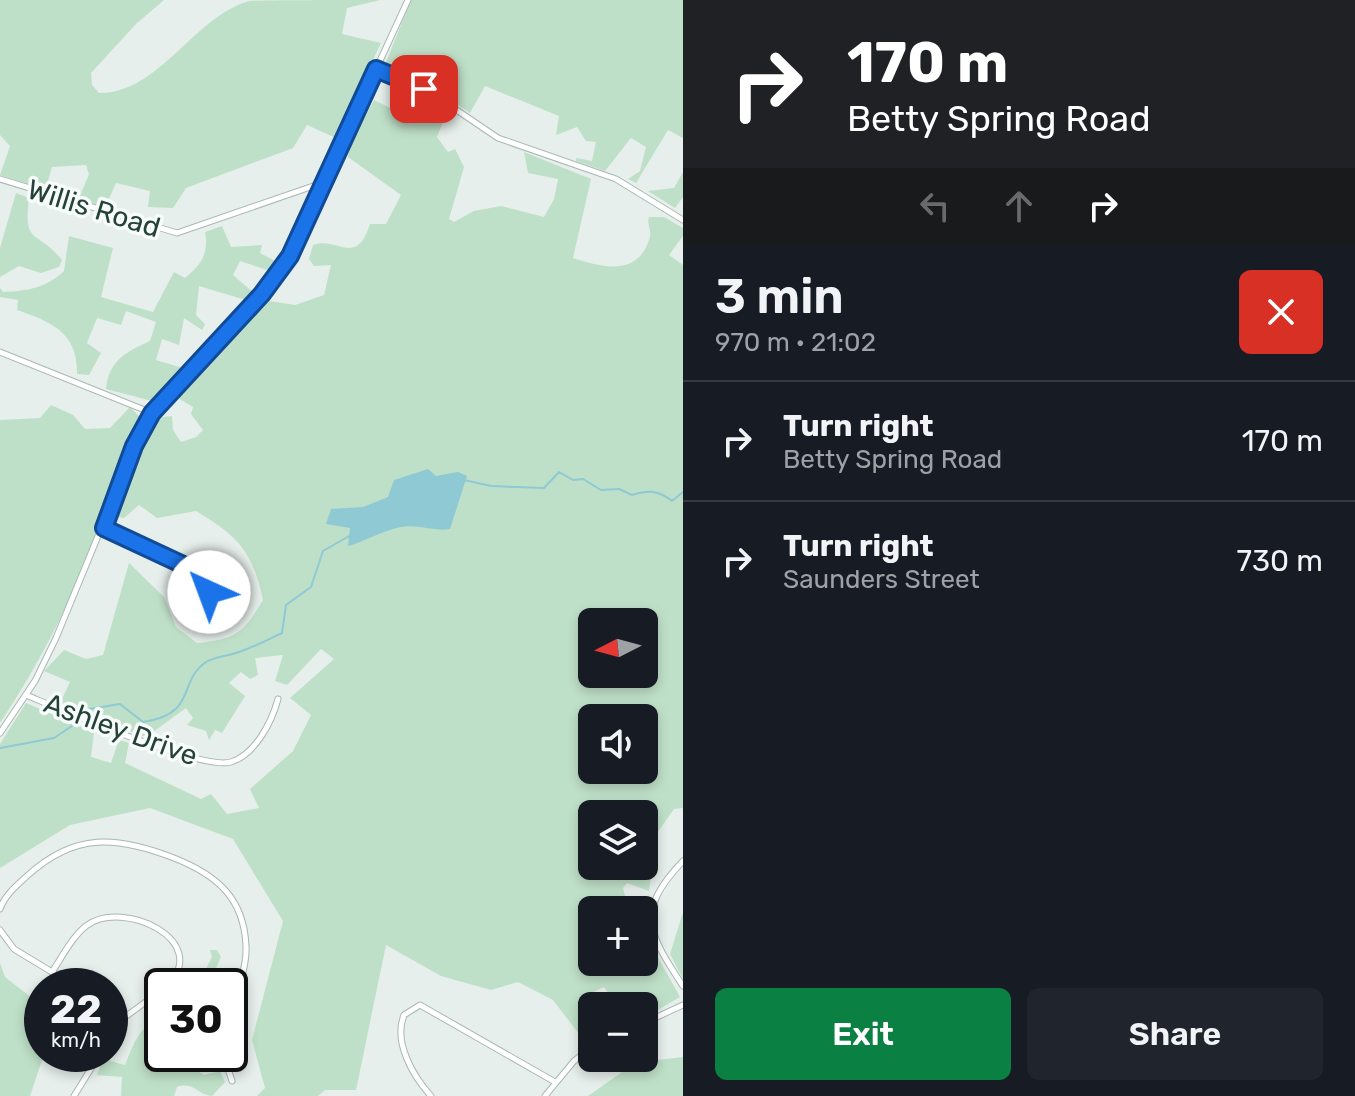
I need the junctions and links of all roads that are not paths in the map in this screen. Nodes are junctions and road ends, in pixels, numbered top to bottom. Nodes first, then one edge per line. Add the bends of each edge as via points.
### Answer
1 (408, 0) edge
2 (376, 69) junction
3 (0, 179) edge
4 (323, 183) junction
5 (683, 220) edge
6 (0, 352) edge
7 (152, 413) junction
8 (104, 528) junction
9 (209, 592) dead end
10 (26, 695) junction
11 (278, 699) dead end
12 (0, 733) edge
13 (683, 861) edge
14 (0, 909) edge
15 (0, 930) edge
16 (45, 968) edge
17 (55, 968) edge
18 (179, 968) edge
19 (244, 968) edge
20 (683, 986) edge
21 (683, 1005) edge
22 (658, 1017) edge
23 (578, 1060) edge
24 (89, 1072) edge
25 (229, 1072) edge
26 (232, 1081) dead end
27 (555, 1082) junction
28 (74, 1096) edge
29 (431, 1096) edge
30 (545, 1096) edge

1 - 2 street
2 - 4 street
2 - 5 street via 441,98 498,138 611,177
3 - 4 street, Willis Road via 177,233
4 - 7 street via 278,273
6 - 7 street
7 - 8 street
8 - 9 street via 194,570
8 - 10 street
10 - 11 street, Ashley Drive via 113,731 225,763 257,741
10 - 12 street
13 - 20 street via 659,887 651,920 657,946
14 - 19 street via 39,865 64,851 112,841 141,845 200,868 231,894 244,927
15 - 16 street via 14,949
17 - 18 street via 85,927 124,917 151,925 174,942
21 - 22 street
23 - 27 street
24 - 28 street
25 - 26 street
27 - 29 street via 420,1005 404,1015 401,1033 414,1073
27 - 30 street

